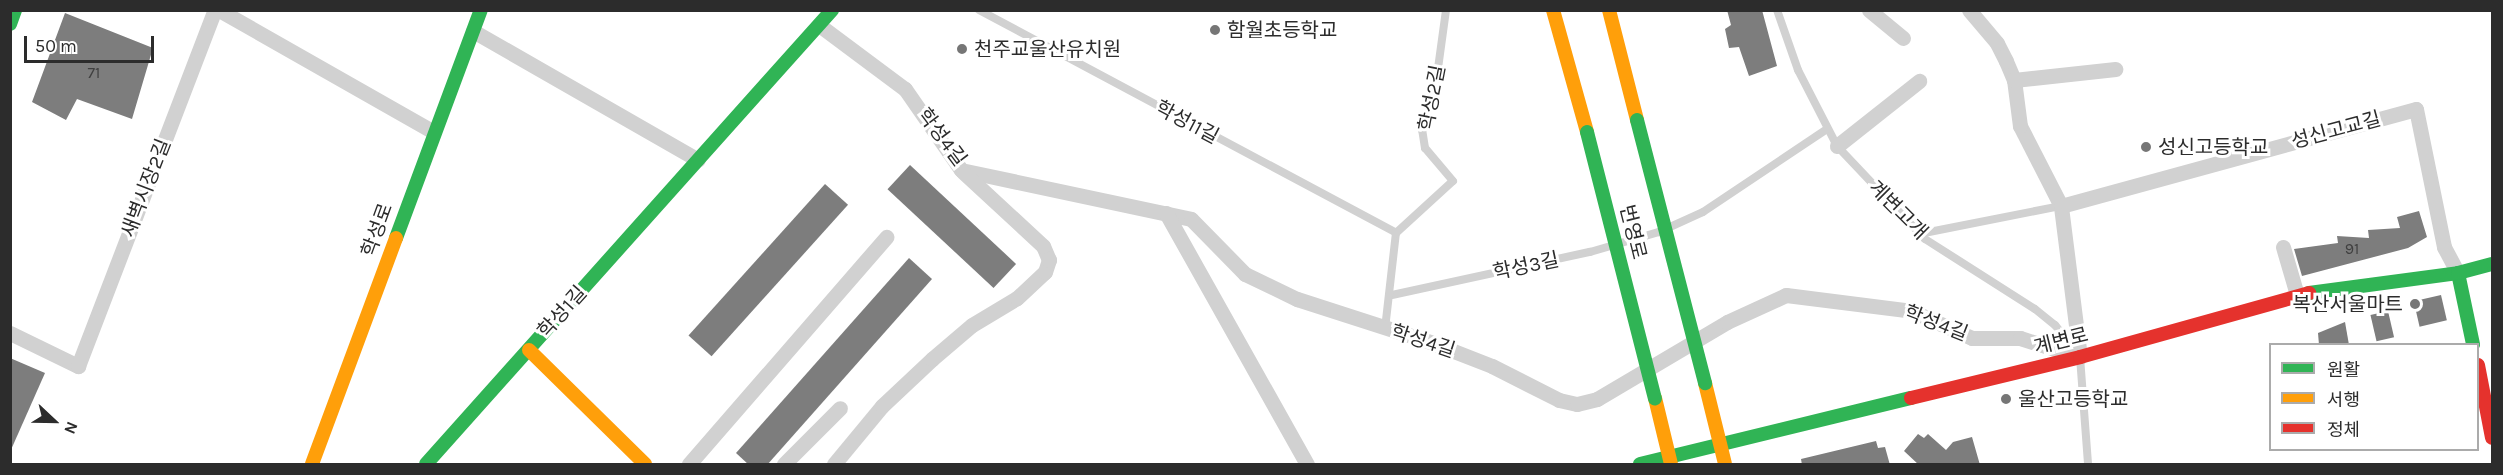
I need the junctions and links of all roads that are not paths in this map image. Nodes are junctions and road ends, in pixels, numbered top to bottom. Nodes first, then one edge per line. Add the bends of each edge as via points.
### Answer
1 (15, 10) edge
2 (217, 10) edge
3 (481, 10) edge
4 (832, 10) edge
5 (979, 10) edge
6 (1446, 10) edge
7 (1553, 10) edge
8 (1609, 10) edge
9 (1777, 10) edge
10 (1869, 10) edge
11 (1969, 10) edge
12 (10, 24) edge
13 (819, 25) junction
14 (473, 31) junction
15 (1903, 38) dead end
16 (2115, 69) dead end
17 (2014, 80) junction
18 (1919, 81) dead end
19 (1827, 129) junction
20 (434, 132) junction
21 (1838, 146) junction
22 (698, 160) junction
23 (961, 170) junction
24 (2061, 206) junction
25 (1166, 213) junction
26 (1396, 233) junction
27 (1919, 234) junction
28 (886, 237) dead end
29 (2283, 247) dead end
30 (2493, 264) edge
31 (2458, 273) junction
32 (2297, 295) junction
33 (1392, 296) junction
34 (1385, 329) junction
35 (10, 333) edge
36 (2473, 343) edge
37 (529, 350) junction
38 (2080, 357) junction
39 (2479, 370) edge
40 (840, 408) dead end
41 (2493, 438) edge
42 (1720, 444) junction
43 (1670, 461) edge
44 (312, 465) edge
45 (426, 465) edge
46 (645, 465) edge
47 (689, 465) edge
48 (784, 465) edge
49 (834, 465) edge
50 (1307, 465) edge
51 (1640, 465) edge
52 (1725, 465) edge
53 (2088, 465) edge

1 - 12 street
2 - 20 street, 새벽시장2길
2 - 35 street, 새벽시장2길 via 78,366
3 - 14 street, 학성로
4 - 13 street, 학성1길
5 - 26 lane, 학성11길 via 1346,210
6 - 26 lane, 학성2길 via 1436,83 1422,130 1425,147 1453,181
7 - 43 street, 번영로, bridge
8 - 42 street, 번영로, bridge
9 - 19 lane, 계변고개 via 1798,70
10 - 15 street
11 - 17 street via 1997,43
13 - 22 street, 학성1길
13 - 23 street, 학성4길 via 905,89
14 - 20 street, 학성로
14 - 22 street
16 - 17 street
17 - 24 street via 2020,126
18 - 21 street
19 - 21 lane, 계변고개
19 - 33 lane, 학성3길 via 1702,212 1659,232 1590,252
20 - 44 street, 학성로
21 - 27 lane, 계변고개
22 - 37 street, 학성1길
23 - 25 street, 학성4길
23 - 49 street via 1037,239 1048,255 1045,272 1017,298 972,325 932,359 882,406
24 - 27 lane
24 - 31 street, 성신고교길 via 2416,109 2444,247
24 - 38 street
25 - 34 street, 학성4길 via 1200,226 1245,274 1297,299
25 - 50 street
26 - 33 lane
27 - 38 lane, 계변고개 via 2041,314
28 - 47 street
29 - 32 street
30 - 31 street, 계변로
31 - 32 street, 계변로
31 - 36 street
32 - 38 street, 계변로
33 - 34 lane
34 - 38 street, 학성4길 via 1492,366 1559,400 1577,404 1597,399 1727,322 1786,295 1912,311 1972,338 2020,339
37 - 45 street, 학성1길
37 - 46 street
38 - 42 street, 계변로
38 - 53 lane
39 - 41 street
40 - 48 street
42 - 43 street, 계변로
42 - 52 street, 번영로
43 - 51 street, 계변로

